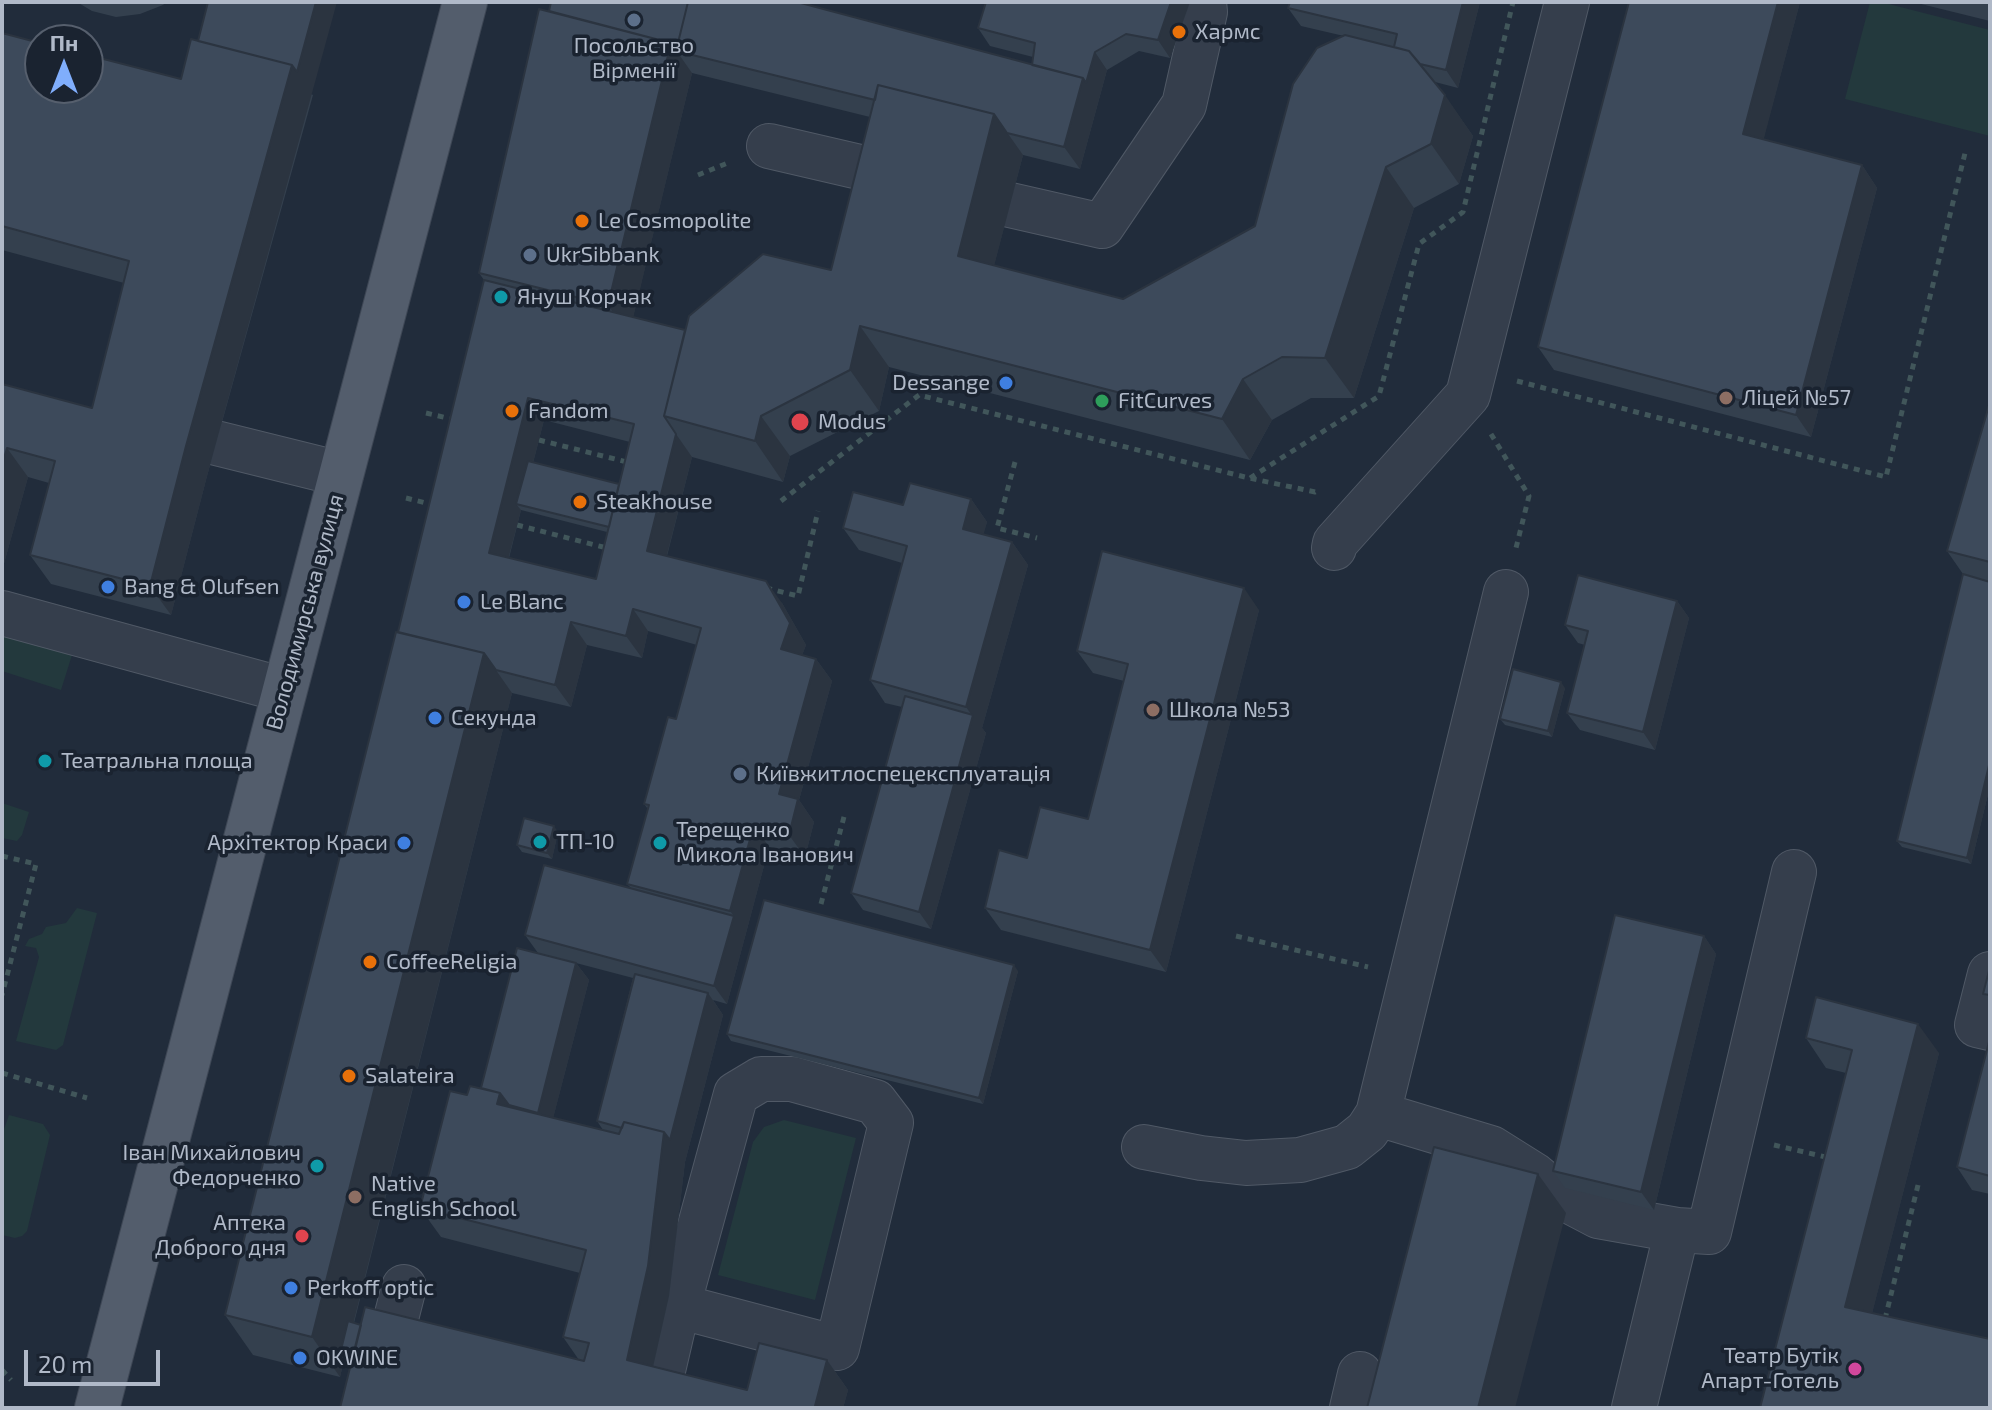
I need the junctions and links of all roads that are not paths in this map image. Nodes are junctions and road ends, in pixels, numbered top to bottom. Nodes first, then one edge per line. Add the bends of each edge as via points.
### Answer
1 (465, 2) edge
2 (1204, 2) edge
3 (1567, 2) edge
4 (769, 146) dead end
5 (894, 175) edge
6 (1010, 205) dead end
7 (216, 443) dead end
8 (341, 474) junction
9 (1334, 548) dead end
10 (1506, 592) road end
11 (2, 613) edge
12 (284, 690) junction
13 (1794, 872) dead end
14 (1990, 974) edge
15 (1990, 1028) edge
16 (1378, 1114) junction
17 (1144, 1147) dead end
18 (1677, 1230) junction
19 (404, 1287) dead end
20 (678, 1306) junction
21 (391, 1338) edge
22 (658, 1392) edge
23 (97, 1408) edge
24 (1634, 1408) edge

1 - 8 main road, Володимирська вулиця
2 - 6 lane via 1184,105 1102,226
3 - 9 lane via 1471,383
4 - 5 lane
7 - 8 lane
8 - 12 main road, Володимирська вулиця
10 - 16 lane
11 - 12 lane
12 - 23 main road, Володимирська вулиця
13 - 18 lane via 1709,1232
14 - 15 lane via 1977,1025
16 - 17 lane via 1347,1147 1300,1160 1246,1163
16 - 18 lane via 1491,1148 1598,1216
18 - 24 lane
19 - 21 lane
20 - 20 lane via 736,1094 761,1079 792,1079 875,1102 891,1123 837,1348
20 - 22 lane

